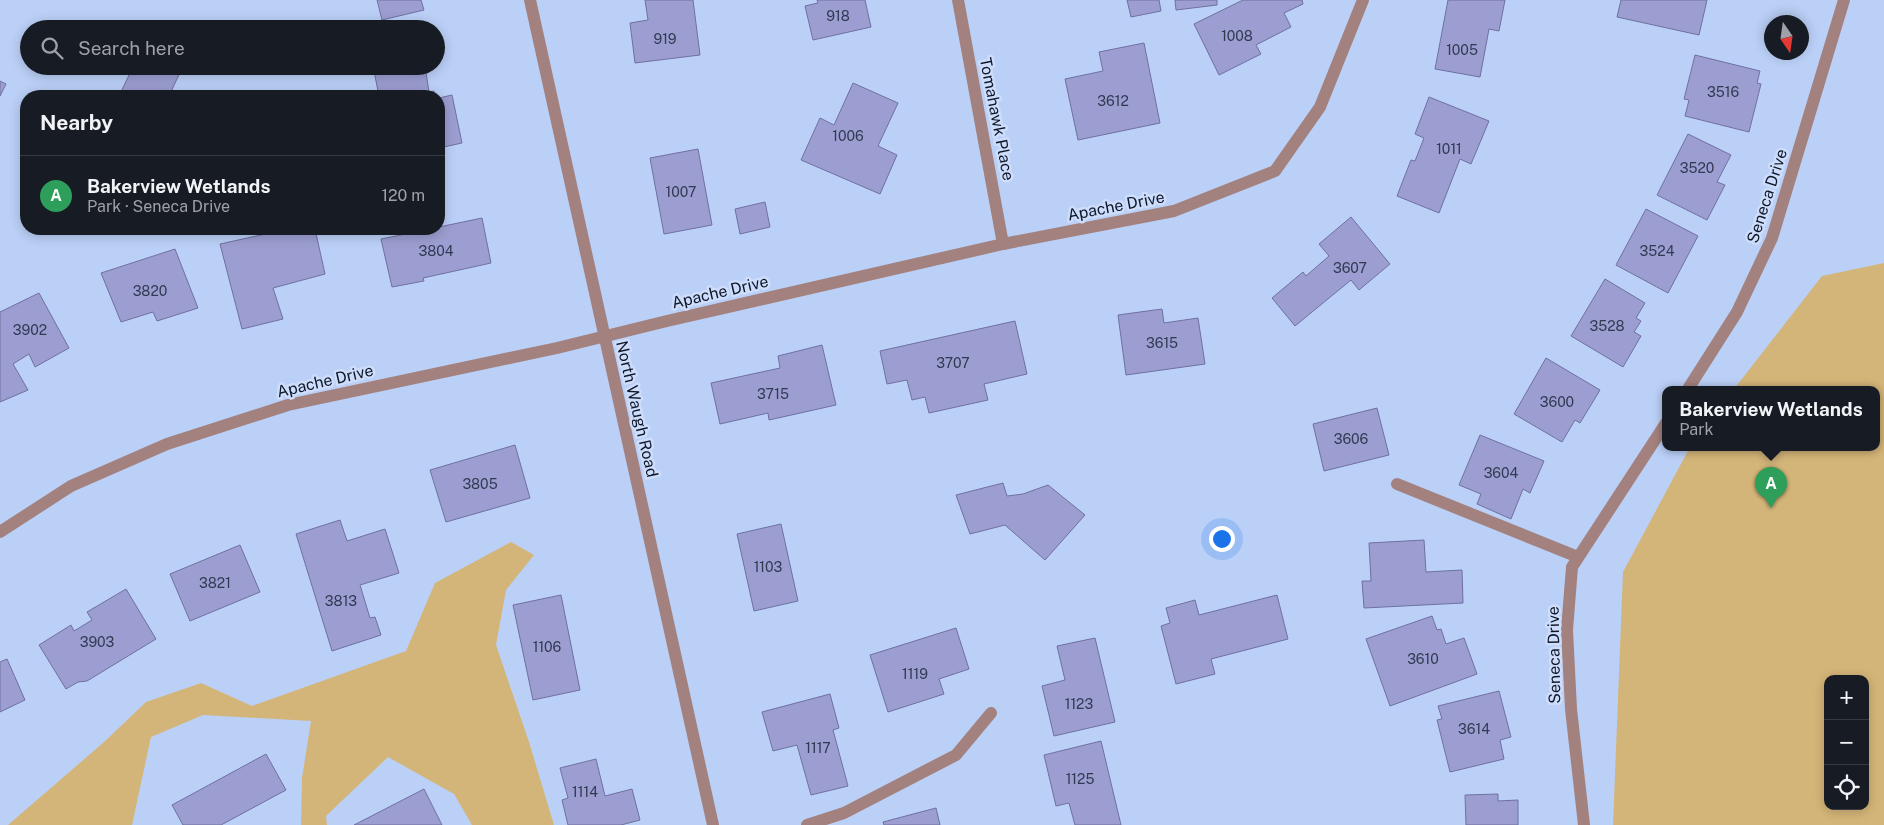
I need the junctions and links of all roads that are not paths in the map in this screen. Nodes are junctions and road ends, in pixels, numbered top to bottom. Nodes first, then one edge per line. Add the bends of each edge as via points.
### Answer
1 (530, 0) edge
2 (958, 0) edge
3 (1363, 0) edge
4 (1844, 0) edge
5 (1003, 244) junction
6 (605, 336) junction
7 (1690, 386) edge
8 (1662, 429) edge
9 (1397, 484) dead end
10 (0, 532) edge
11 (1578, 557) junction
12 (991, 713) dead end
13 (713, 825) edge
14 (807, 825) edge
15 (1584, 825) edge

1 - 6 street, North Waugh Road
2 - 5 street, Tomahawk Place
3 - 5 street, Apache Drive via 1320,107 1275,171 1174,211
4 - 7 street, Seneca Drive via 1772,238 1737,312
5 - 6 street, Apache Drive
6 - 10 street, Apache Drive via 288,405 167,444 71,486
6 - 13 street, North Waugh Road
8 - 11 street, Seneca Drive
9 - 11 street
11 - 15 street, Seneca Drive via 1572,567 1567,630 1571,709
12 - 14 street via 956,755 844,813

